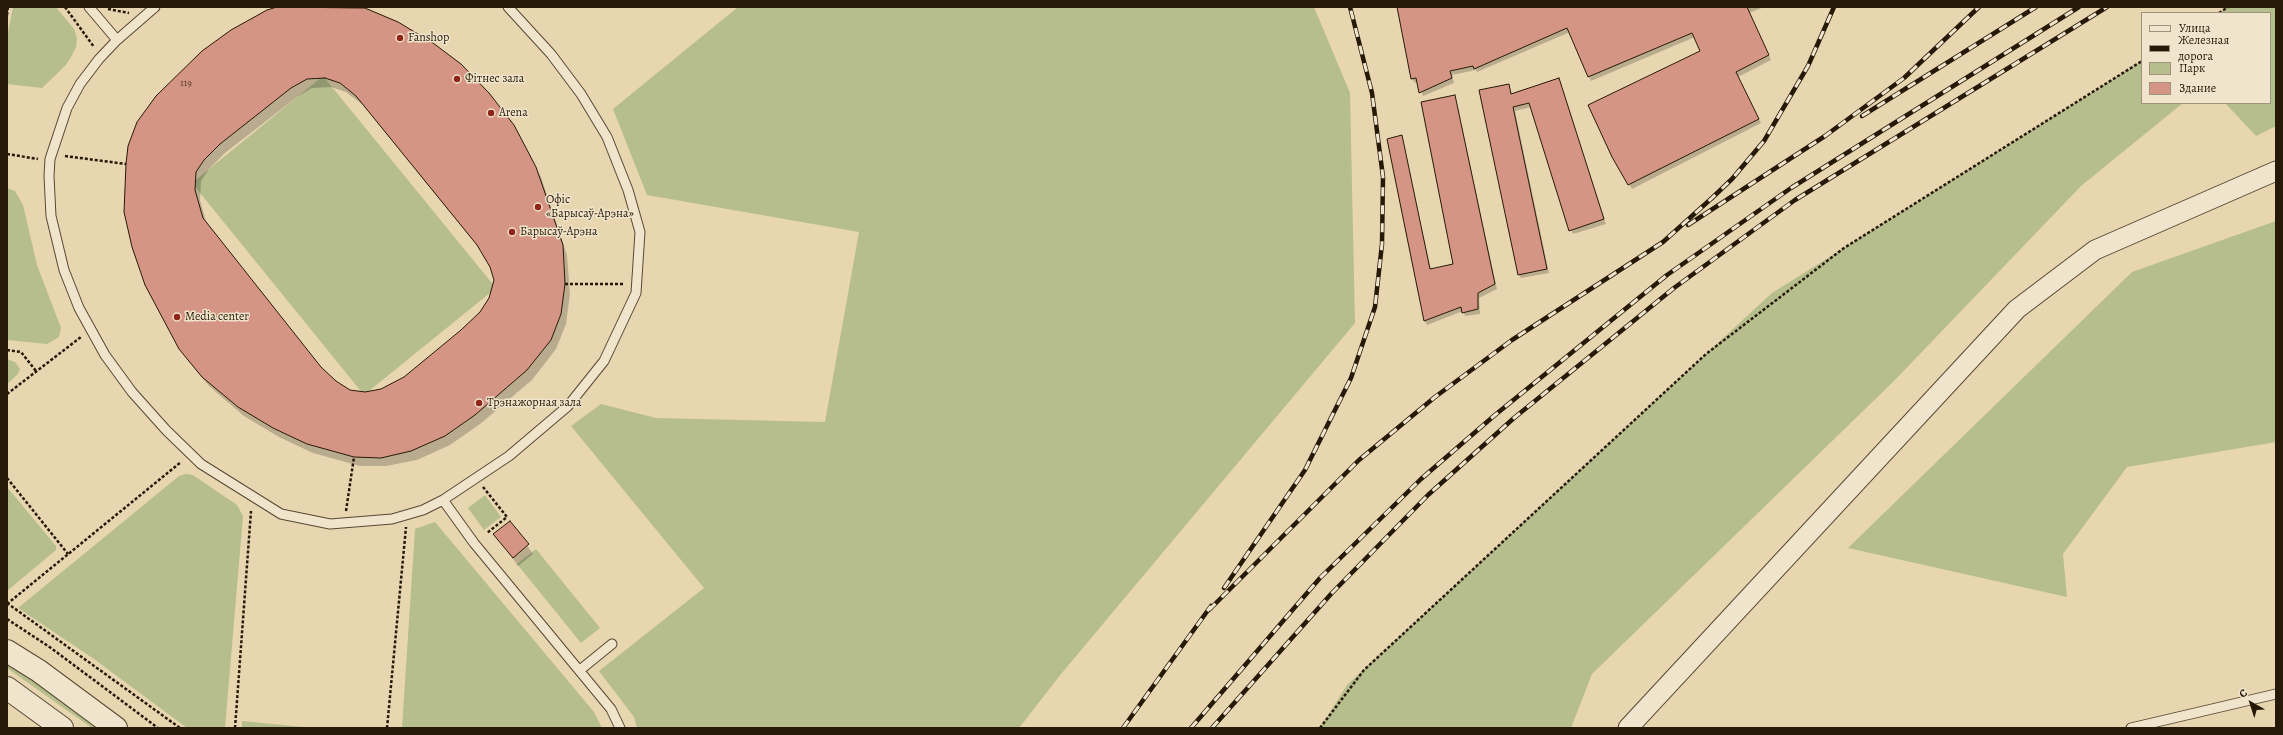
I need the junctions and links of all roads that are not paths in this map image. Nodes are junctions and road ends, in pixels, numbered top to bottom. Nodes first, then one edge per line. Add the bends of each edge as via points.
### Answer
1 (89, 7) edge
2 (155, 7) edge
3 (508, 7) edge
4 (117, 40) junction
5 (2276, 170) edge
6 (443, 500) junction
7 (612, 644) dead end
8 (7, 651) edge
9 (580, 670) junction
10 (7, 688) edge
11 (2276, 694) edge
12 (62, 728) edge
13 (116, 728) edge
14 (620, 728) edge
15 (1628, 728) edge
16 (2131, 728) edge

1 - 4 lane
2 - 4 lane
3 - 6 lane via 551,54 581,94 607,137 628,190 640,232 636,293 604,361 568,406 509,456
4 - 6 lane via 80,84 67,108 50,159 49,176 51,216 64,270 79,308 105,355 132,392 201,464 281,514 330,524 392,519 423,510
5 - 15 street via 2095,250 2017,309
6 - 9 lane via 474,542
7 - 9 lane
8 - 13 street via 39,671
9 - 14 lane via 611,710
10 - 12 street
11 - 16 lane

